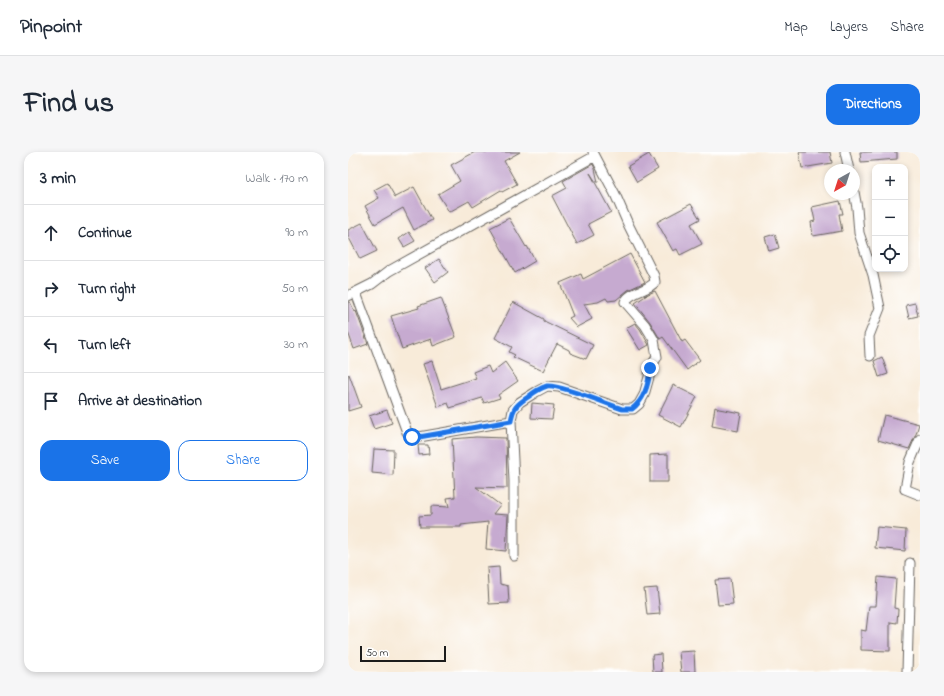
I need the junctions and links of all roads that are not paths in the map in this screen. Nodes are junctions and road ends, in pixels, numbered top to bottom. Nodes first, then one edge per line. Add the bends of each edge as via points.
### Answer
1 (845, 152) edge
2 (594, 154) edge
3 (848, 164) edge
4 (856, 200) edge
5 (352, 294) edge
6 (870, 356) dead end
7 (511, 421) junction
8 (920, 439) edge
9 (920, 495) edge
10 (514, 556) dead end
11 (910, 563) dead end
12 (907, 672) edge

1 - 3 street
2 - 5 street
2 - 7 street via 654,276 653,285 626,299 625,302 654,340 657,357 650,368 644,395 639,404 632,409 622,409 559,387 547,386 520,402 513,410
4 - 6 street via 859,232 873,275 880,308 869,336
5 - 7 street via 407,432 412,437
7 - 10 street
8 - 9 street via 910,462 905,489
11 - 12 street

